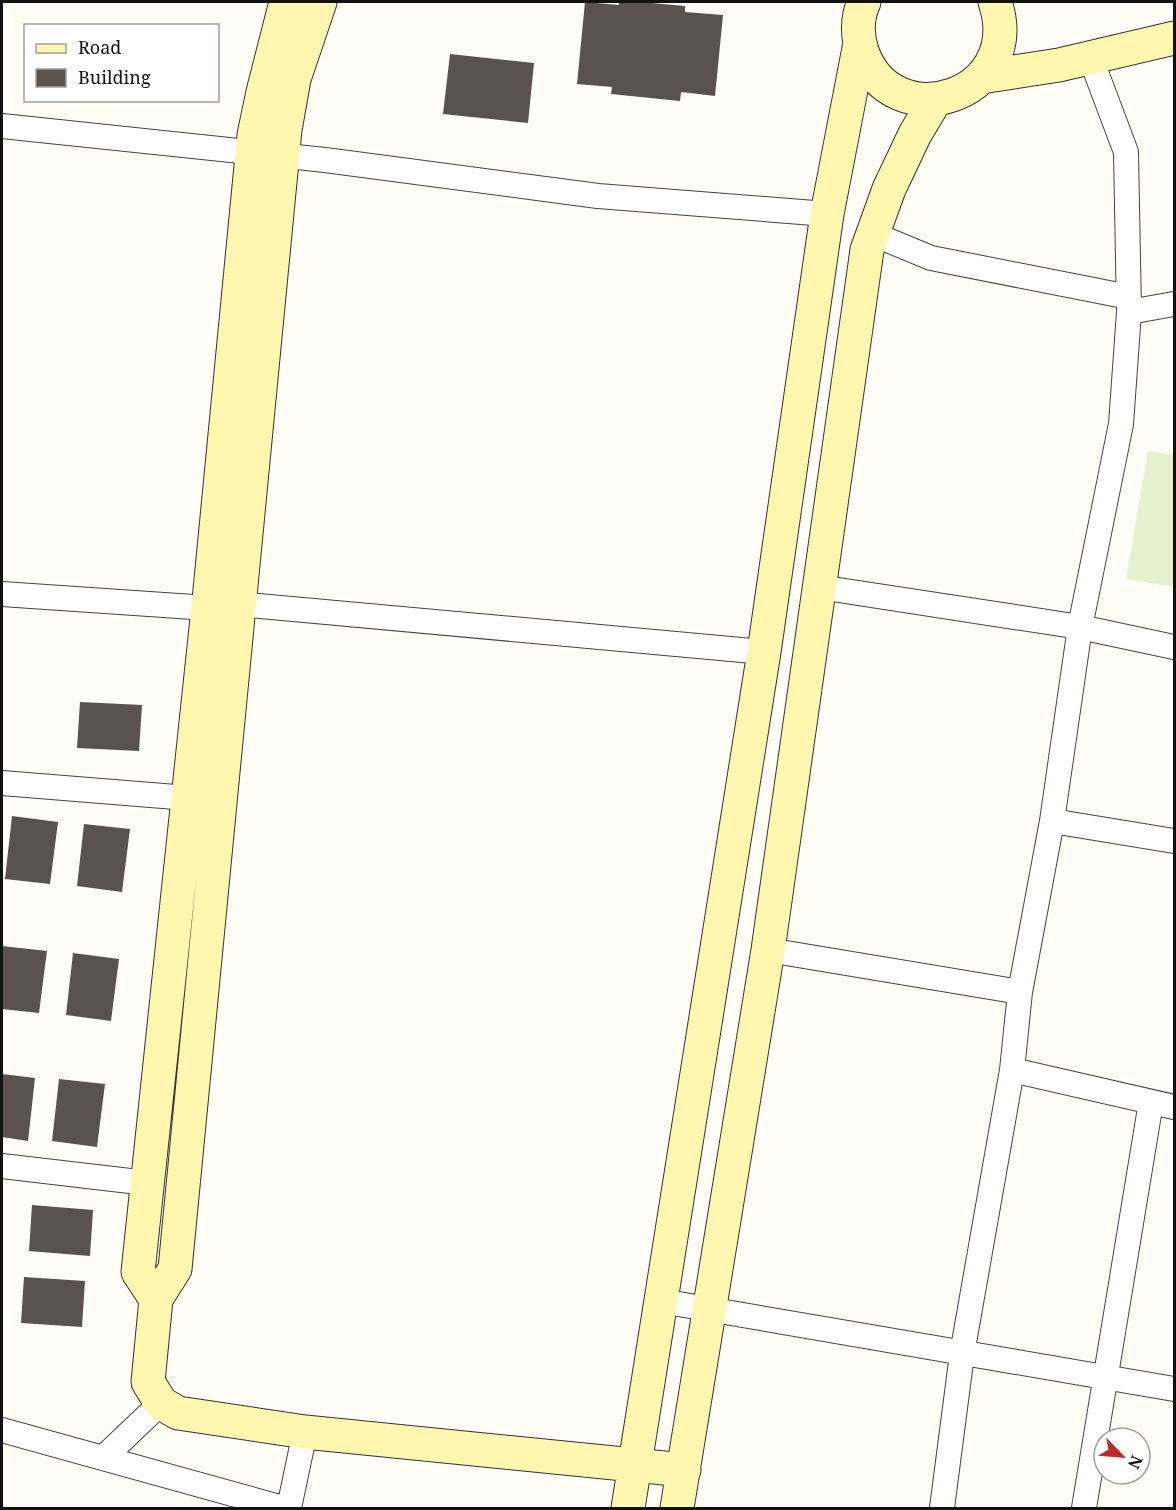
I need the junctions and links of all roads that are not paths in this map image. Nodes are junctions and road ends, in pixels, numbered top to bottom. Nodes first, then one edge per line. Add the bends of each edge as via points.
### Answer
1 (286, 2) edge
2 (320, 2) edge
3 (995, 2) edge
4 (859, 4) edge
5 (1174, 38) edge
6 (860, 43) junction
7 (1090, 59) junction
8 (981, 77) junction
9 (936, 99) junction
10 (2, 126) edge
11 (268, 155) junction
12 (827, 214) junction
13 (873, 234) junction
14 (1129, 304) junction
15 (1174, 304) edge
16 (819, 587) junction
17 (2, 594) edge
18 (223, 606) junction
19 (1080, 627) junction
20 (1174, 647) edge
21 (764, 652) junction
22 (2, 783) edge
23 (188, 798) junction
24 (1052, 821) junction
25 (1174, 841) edge
26 (768, 950) junction
27 (1020, 992) junction
28 (1012, 1070) junction
29 (1163, 1104) edge
30 (2, 1166) edge
31 (147, 1183) junction
32 (156, 1299) junction
33 (661, 1301) junction
34 (710, 1310) junction
35 (962, 1354) junction
36 (1106, 1378) junction
37 (1174, 1389) edge
38 (161, 1403) junction
39 (2, 1430) edge
40 (305, 1432) junction
41 (103, 1458) junction
42 (635, 1464) junction
43 (684, 1470) junction
44 (284, 1509) edge
45 (289, 1509) edge
46 (628, 1509) edge
47 (677, 1509) edge
48 (942, 1509) edge
49 (1084, 1509) edge

1 - 11 street via 263,92
2 - 11 street
3 - 8 street via 1001,30 998,47
4 - 6 street
5 - 7 street
6 - 9 street via 870,67 887,86 918,99
6 - 12 street
7 - 8 street
7 - 14 street via 1126,152
8 - 9 street via 953,96
9 - 13 street via 893,180
10 - 11 street
11 - 12 street via 598,196
11 - 18 street
12 - 21 street
13 - 14 street via 931,258
13 - 16 street via 867,250
14 - 15 street
14 - 19 street via 1121,424
16 - 19 street
16 - 26 street
17 - 18 street
18 - 21 street
18 - 23 street
18 - 32 street via 175,1269
19 - 20 street
19 - 24 street
21 - 33 street
22 - 23 street
23 - 31 street
24 - 25 street
24 - 27 street
26 - 27 street
26 - 34 street
27 - 28 street
28 - 29 street
28 - 35 street
29 - 36 street
30 - 31 street
31 - 32 street via 138,1272
32 - 38 street via 148,1382
33 - 34 street
33 - 42 street
34 - 35 street
34 - 43 street
35 - 36 street
35 - 48 street
36 - 37 street
36 - 49 street
38 - 40 street via 178,1413
38 - 41 street
39 - 41 street
40 - 42 street
40 - 45 street
41 - 44 street
42 - 43 street
42 - 46 street
43 - 47 street

